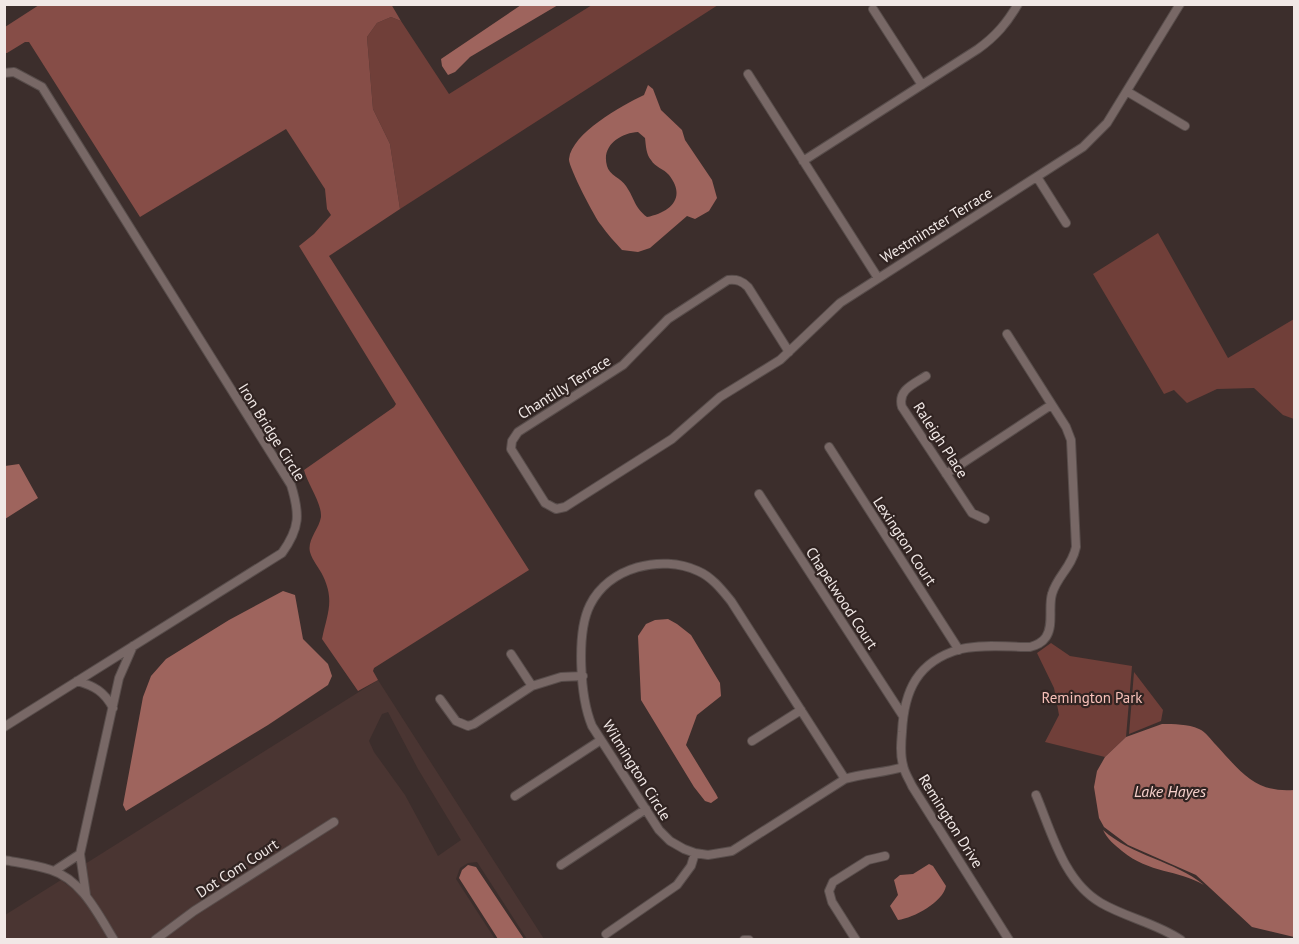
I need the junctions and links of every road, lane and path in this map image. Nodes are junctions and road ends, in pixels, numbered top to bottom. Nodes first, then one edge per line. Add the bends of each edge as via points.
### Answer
1 (1018, 4) edge
2 (1179, 4) edge
3 (873, 9) dead end
4 (4, 73) edge
5 (748, 74) dead end
6 (922, 85) junction
7 (1128, 92) junction
8 (1185, 126) dead end
9 (804, 161) junction
10 (1037, 177) junction
11 (1066, 223) dead end
12 (878, 278) junction
13 (1007, 334) dead end
14 (789, 352) junction
15 (926, 376) dead end
16 (1051, 405) junction
17 (829, 447) dead end
18 (946, 474) junction
19 (759, 494) dead end
20 (985, 519) dead end
21 (134, 645) junction
22 (959, 650) junction
23 (511, 654) dead end
24 (583, 676) junction
25 (77, 681) junction
26 (532, 686) junction
27 (440, 699) dead end
28 (113, 708) junction
29 (801, 710) junction
30 (903, 716) junction
31 (4, 727) edge
32 (601, 740) junction
33 (752, 741) dead end
34 (903, 767) junction
35 (845, 779) junction
36 (1036, 795) dead end
37 (515, 796) dead end
38 (646, 809) junction
39 (334, 822) dead end
40 (694, 853) junction
41 (80, 854) junction
42 (885, 856) dead end
43 (4, 860) edge
44 (561, 865) dead end
45 (54, 871) junction
46 (86, 895) junction
47 (606, 934) dead end
48 (114, 939) edge
49 (155, 939) edge
50 (744, 939) edge
51 (749, 939) edge
52 (856, 939) edge
53 (1009, 939) edge
54 (1181, 939) edge

1 - 6 street via 992,39
2 - 7 street, Westminster Terrace
3 - 6 street
4 - 21 street, Iron Bridge Circle via 14,72 42,87 291,485 297,503 298,520 282,553
5 - 9 street, Westminster Terrace
6 - 9 street
7 - 8 street
7 - 10 street, Westminster Terrace via 1097,134
9 - 12 street, Westminster Terrace
10 - 11 street
10 - 12 street, Westminster Terrace
12 - 14 street, Chantilly Terrace via 840,303
13 - 16 street, Remington Drive
14 - 14 street, Chantilly Terrace via 720,397 672,439 565,507 556,509 545,503 511,449 518,432 623,365 668,319 728,280 742,281 748,287
15 - 18 street, Raleigh Place via 905,390 902,407
16 - 18 street
16 - 22 street, Remington Drive via 1071,440 1076,547 1069,568 1052,594 1049,630 1039,644 1030,647
17 - 22 street, Lexington Court
18 - 20 street, Raleigh Place via 972,513
19 - 30 street, Chapelwood Court
21 - 25 street, Iron Bridge Circle
21 - 28 street via 119,678
22 - 30 street, Remington Drive via 921,672 905,700
23 - 26 street
24 - 26 street via 546,680
24 - 29 street, Wilmington Circle via 584,620 601,590 632,568 678,564 698,571 721,589
24 - 32 street, Wilmington Circle via 587,714
25 - 28 street via 96,686
25 - 31 street, Iron Bridge Circle
26 - 27 street via 468,726 456,721
28 - 41 street
29 - 33 street
29 - 35 street, Wilmington Circle
30 - 34 street, Remington Drive
32 - 37 street
32 - 38 street, Wilmington Circle
34 - 35 street, Wilmington Circle
34 - 53 street, Remington Drive
35 - 40 street, Wilmington Circle via 732,851
36 - 54 street via 1058,848 1083,891 1102,904
38 - 40 street, Wilmington Circle via 670,841
38 - 44 street
39 - 49 street, Dot Com Court
40 - 47 street via 691,866 678,885
41 - 45 street
41 - 46 street
42 - 52 street via 868,860 833,882 829,891
43 - 45 street
45 - 46 street
46 - 48 street
50 - 51 street

